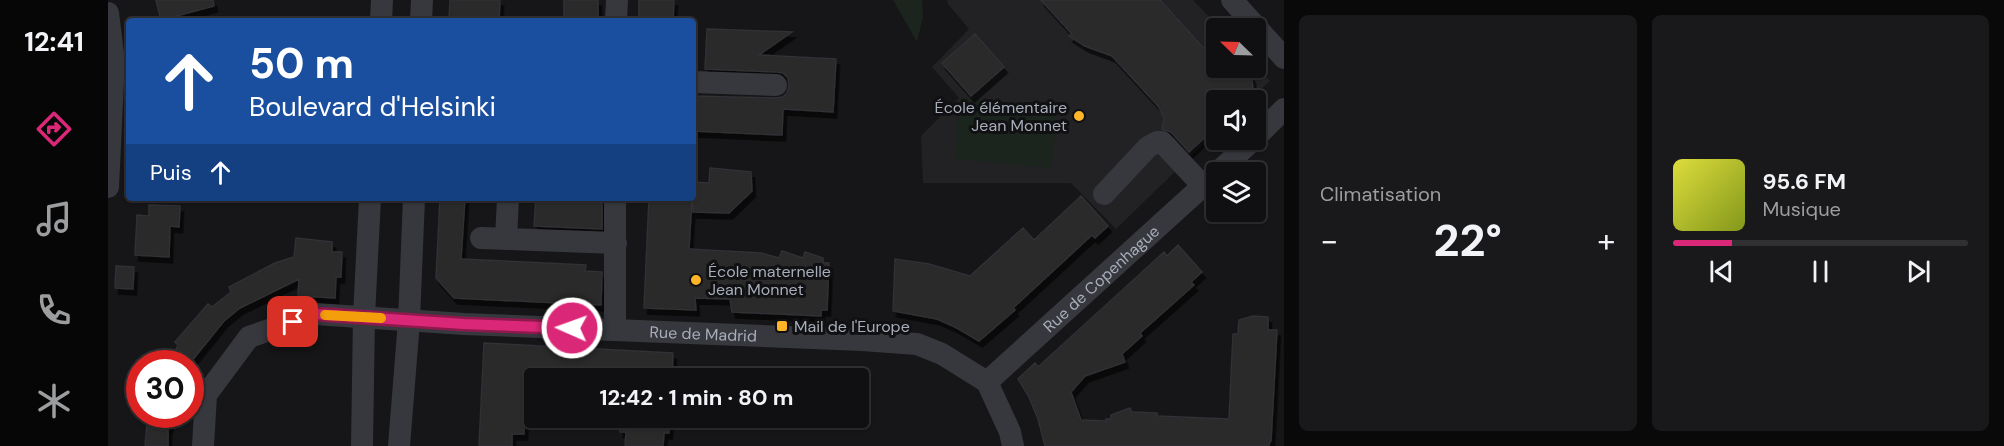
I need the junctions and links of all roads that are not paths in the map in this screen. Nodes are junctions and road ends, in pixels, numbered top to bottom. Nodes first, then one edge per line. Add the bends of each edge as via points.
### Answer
1 (382, 0) edge
2 (422, 0) edge
3 (617, 0) edge
4 (1232, 0) edge
5 (108, 13) edge
6 (381, 18) edge
7 (421, 18) edge
8 (616, 18) edge
9 (1284, 58) edge
10 (696, 82) edge
11 (776, 86) dead end
12 (1284, 109) edge
13 (1266, 126) edge
14 (1241, 150) edge
15 (1228, 162) edge
16 (1206, 173) edge
17 (1206, 182) edge
18 (108, 187) edge
19 (1104, 194) dead end
20 (370, 201) edge
21 (414, 201) edge
22 (508, 201) edge
23 (615, 201) edge
24 (481, 238) dead end
25 (506, 238) junction
26 (616, 243) junction
27 (364, 316) junction
28 (409, 321) junction
29 (615, 329) junction
30 (987, 382) junction
31 (203, 446) edge
32 (362, 446) edge
33 (399, 446) edge
34 (1012, 446) edge

1 - 6 street
2 - 7 street
3 - 8 street
4 - 9 street
5 - 18 street via 114,61
10 - 11 street
12 - 13 street, Rue de Copenhague
14 - 15 street, Rue de Copenhague
16 - 19 street via 1162,142 1156,142
17 - 30 street, Rue de Copenhague
20 - 27 street
21 - 28 street
22 - 25 street
23 - 26 street
24 - 25 street
25 - 26 street
26 - 29 street
27 - 28 street, Rue de Madrid
27 - 31 street, Rue de Madrid via 315,314 249,338 206,395
27 - 32 street
28 - 29 street, Rue de Madrid
28 - 33 street
29 - 30 street, Rue de Madrid via 917,344 942,354
30 - 34 street via 1011,432

